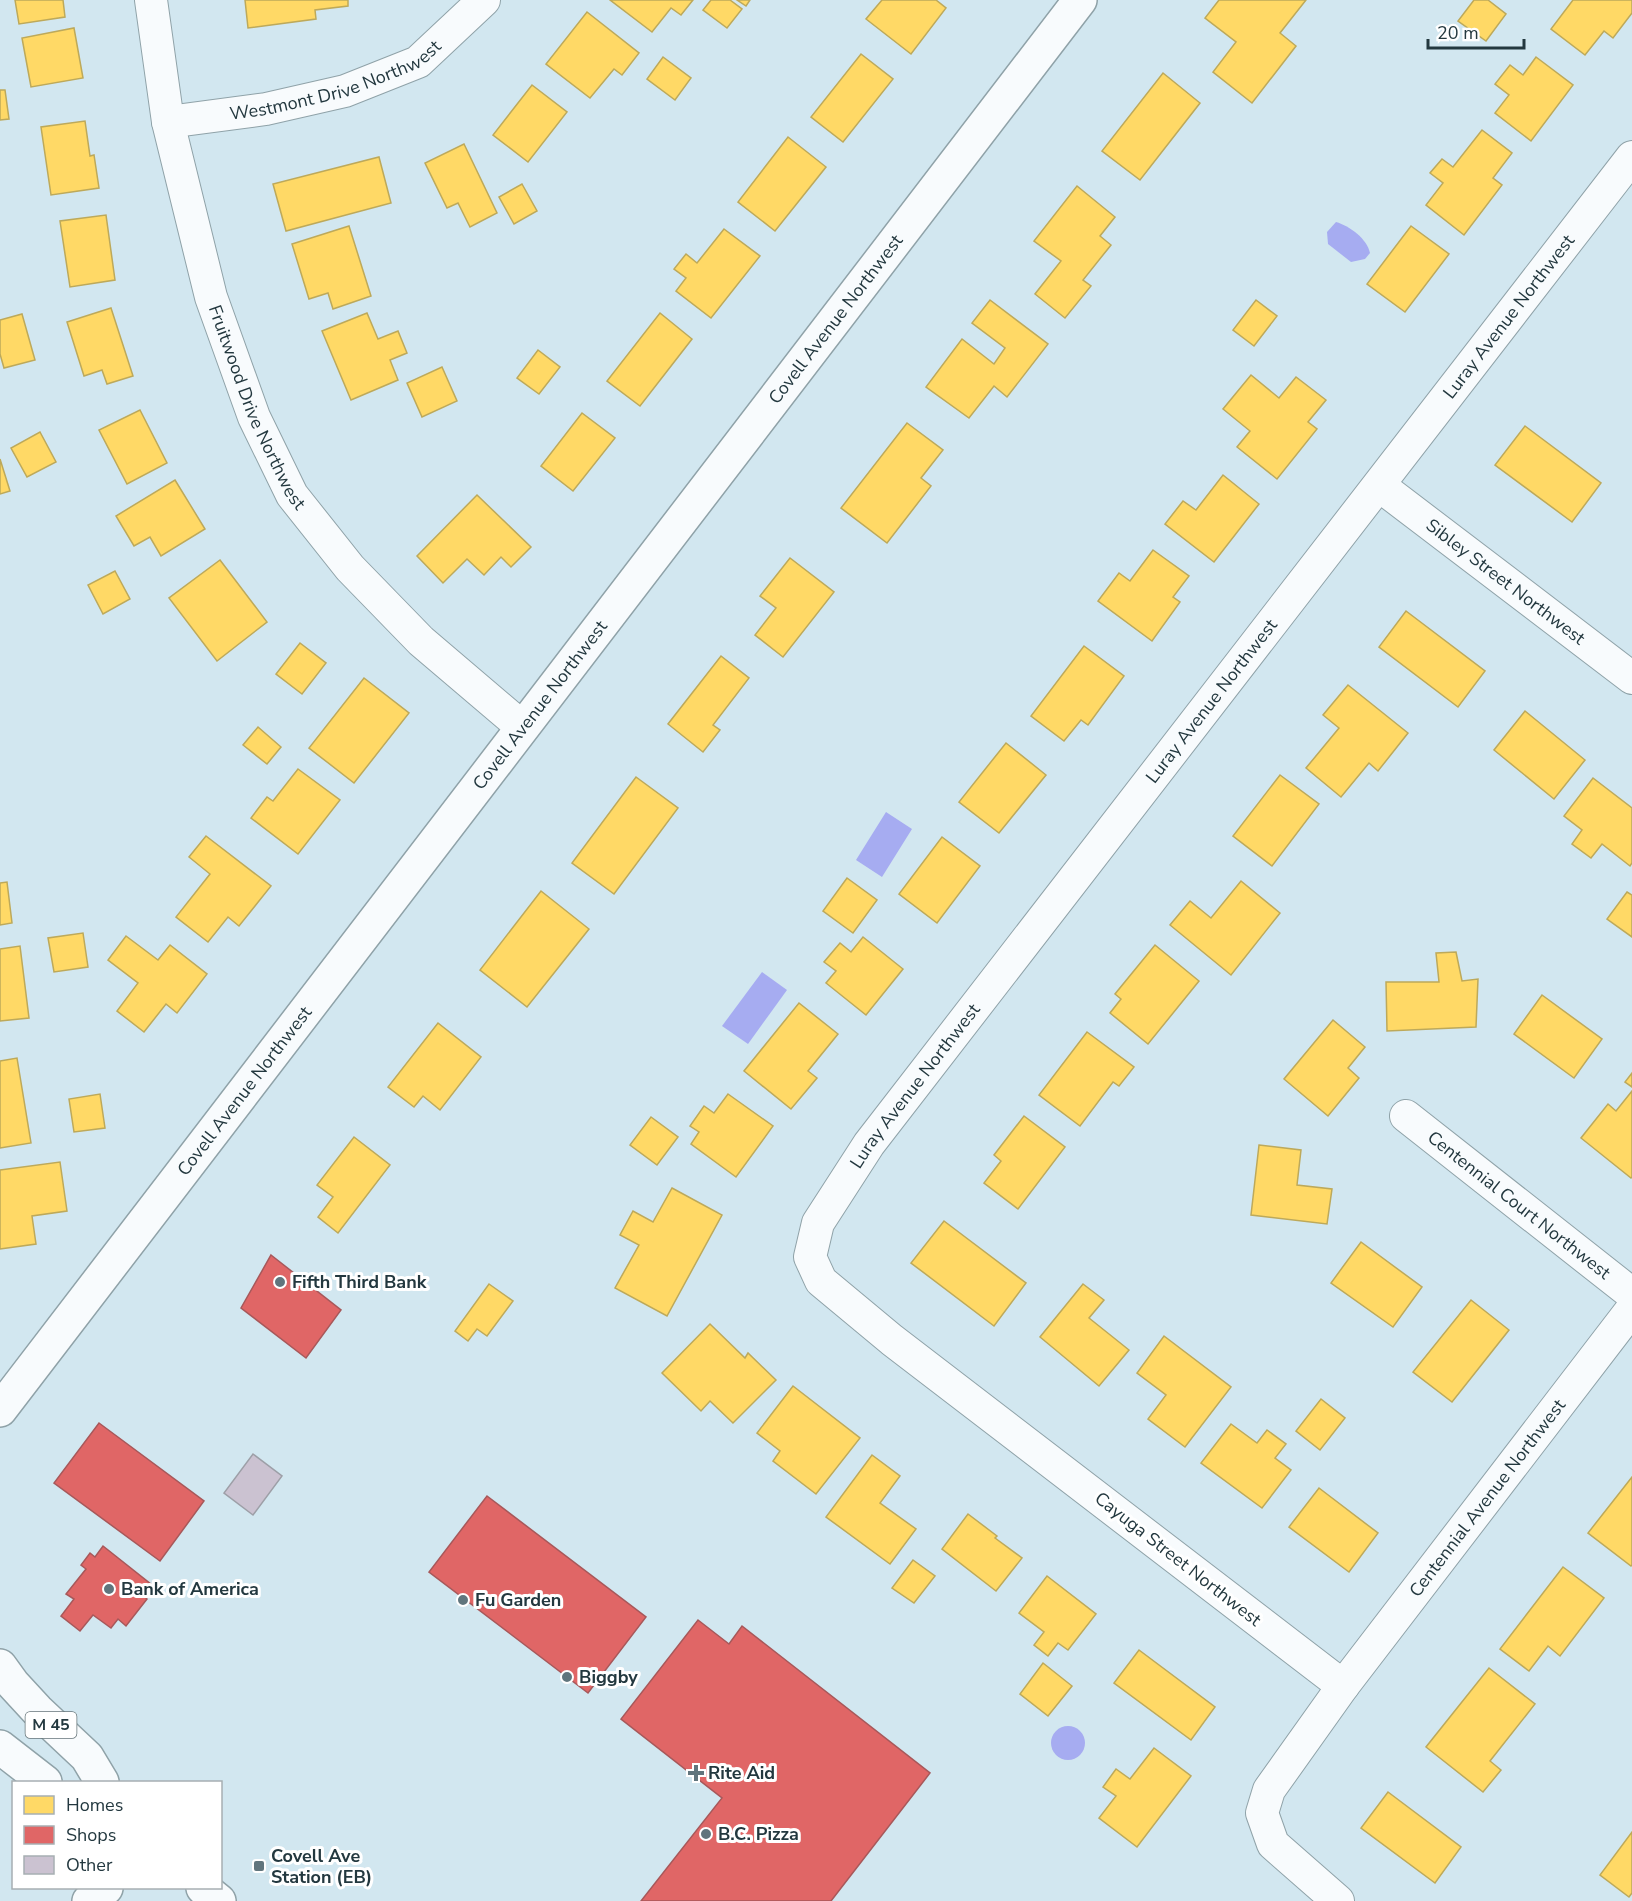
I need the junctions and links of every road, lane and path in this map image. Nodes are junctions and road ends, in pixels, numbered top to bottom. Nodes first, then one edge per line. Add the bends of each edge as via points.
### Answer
1 (151, 0) edge
2 (484, 0) edge
3 (1080, 0) edge
4 (168, 122) junction
5 (1632, 157) edge
6 (1380, 486) junction
7 (1632, 678) edge
8 (522, 727) junction
9 (1406, 1116) dead end
10 (810, 1257) joint
11 (1632, 1294) edge
12 (1632, 1309) edge
13 (0, 1410) edge
14 (0, 1666) edge
15 (1343, 1686) junction
16 (0, 1747) edge
17 (44, 1781) edge
18 (101, 1781) edge
19 (104, 1889) edge
20 (205, 1889) edge
21 (89, 1901) edge
22 (219, 1901) edge
23 (1338, 1901) edge

1 - 4 street, Fruitwood Drive Northwest
2 - 4 street, Westmont Drive Northwest via 418,62 345,91 266,109
3 - 8 main road, Covell Avenue Northwest
4 - 8 street, Fruitwood Drive Northwest via 211,297 254,417 292,495 350,568 421,641
5 - 6 street, Luray Avenue Northwest
6 - 7 street, Sibley Street Northwest
6 - 10 street, Luray Avenue Northwest via 869,1144 818,1223
8 - 13 main road, Covell Avenue Northwest
9 - 11 street, Centennial Court Northwest
10 - 15 street, Cayuga Street Northwest via 821,1281 892,1340
12 - 15 street, Centennial Avenue Northwest
14 - 18 main road, M 45 via 37,1710 87,1757
15 - 23 street via 1269,1790 1262,1813 1273,1844
16 - 17 main road, M 45
19 - 21 main road
20 - 22 main road

